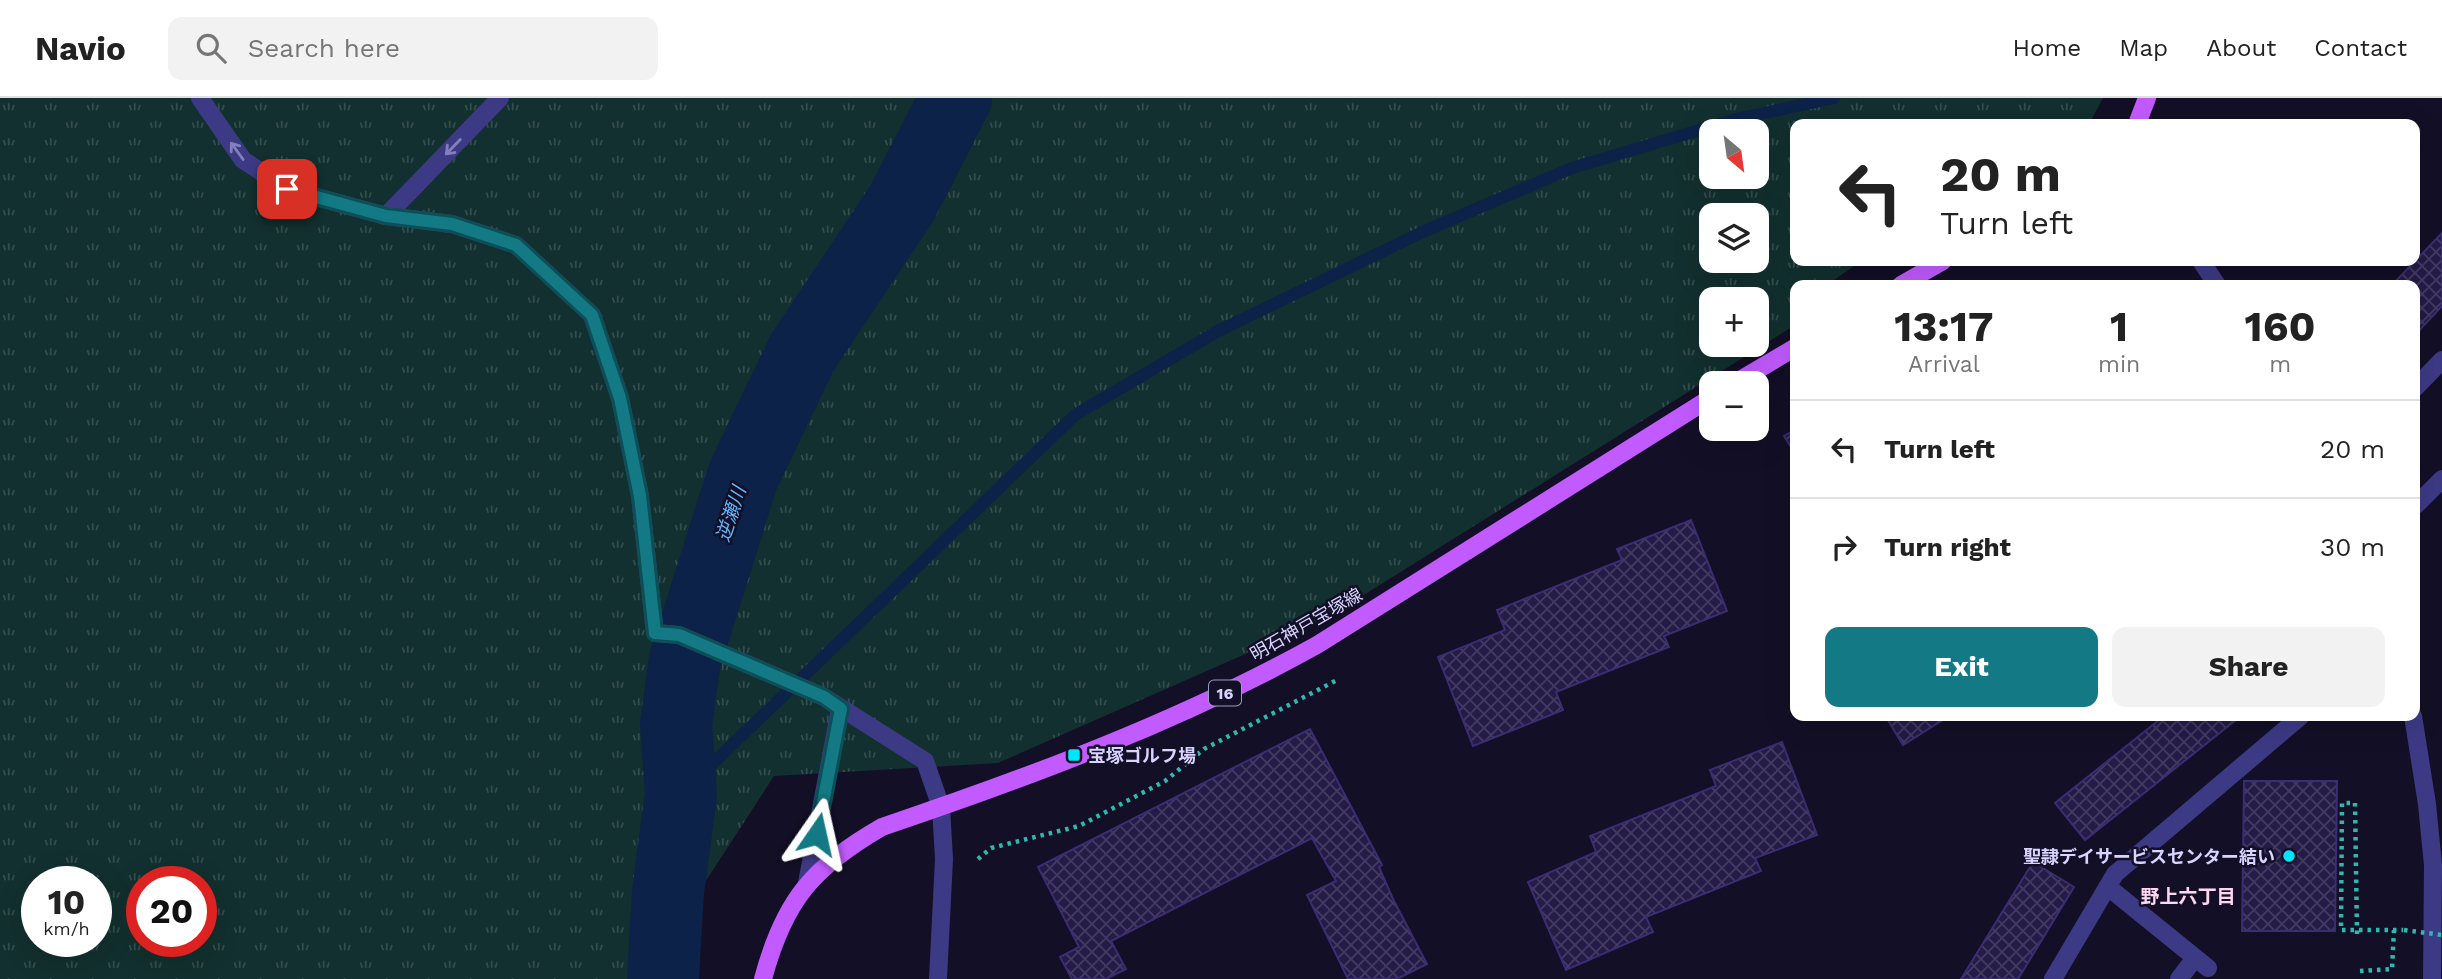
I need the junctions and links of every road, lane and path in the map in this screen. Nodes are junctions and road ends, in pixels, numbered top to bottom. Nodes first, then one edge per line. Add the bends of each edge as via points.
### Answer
1 (200, 98) edge
2 (500, 98) edge
3 (2147, 98) edge
4 (2139, 119) edge
5 (386, 216) junction
6 (1934, 266) edge
7 (1909, 280) edge
8 (1790, 350) edge
9 (2441, 364) edge
10 (1755, 371) edge
11 (2420, 383) edge
12 (1699, 405) edge
13 (2442, 479) edge
14 (2420, 501) edge
15 (1337, 680) dead end
16 (841, 709) junction
17 (2295, 721) edge
18 (2414, 721) edge
19 (941, 807) junction
20 (978, 859) dead end
21 (807, 883) junction
22 (2108, 887) junction
23 (2394, 930) junction
24 (2357, 934) dead end
25 (2442, 935) edge
26 (2360, 971) dead end
27 (763, 979) edge
28 (938, 979) edge
29 (2053, 979) edge
30 (2179, 979) edge
31 (2432, 979) edge

5 -> 1 street via 287,189 243,160
2 -> 5 street
3 - 4 main road
5 - 16 street via 452,224 516,245 592,315 620,398 640,496 655,633 679,635 824,697
6 - 7 main road
8 - 10 main road
9 - 11 street
12 - 19 main road, 明石神戸宝塚線 / 16 via 1264,674 1147,726
13 - 14 street
15 - 20 path via 1205,749 1165,781 1079,826 991,848
16 - 19 street via 925,761
16 - 21 street
17 - 22 street via 2115,874
18 - 31 street via 2433,865
19 - 21 main road, 明石神戸宝塚線 / 16 via 882,827 837,854
19 - 28 street via 944,859
21 - 27 main road, 明石神戸宝塚線 / 16 via 784,918
22 - 29 street
22 - 30 street via 2201,963
23 - 24 path via 2368,930 2354,930 2342,930 2342,803 2355,803 2357,921
23 - 25 path, bridge
23 - 26 path via 2392,969

